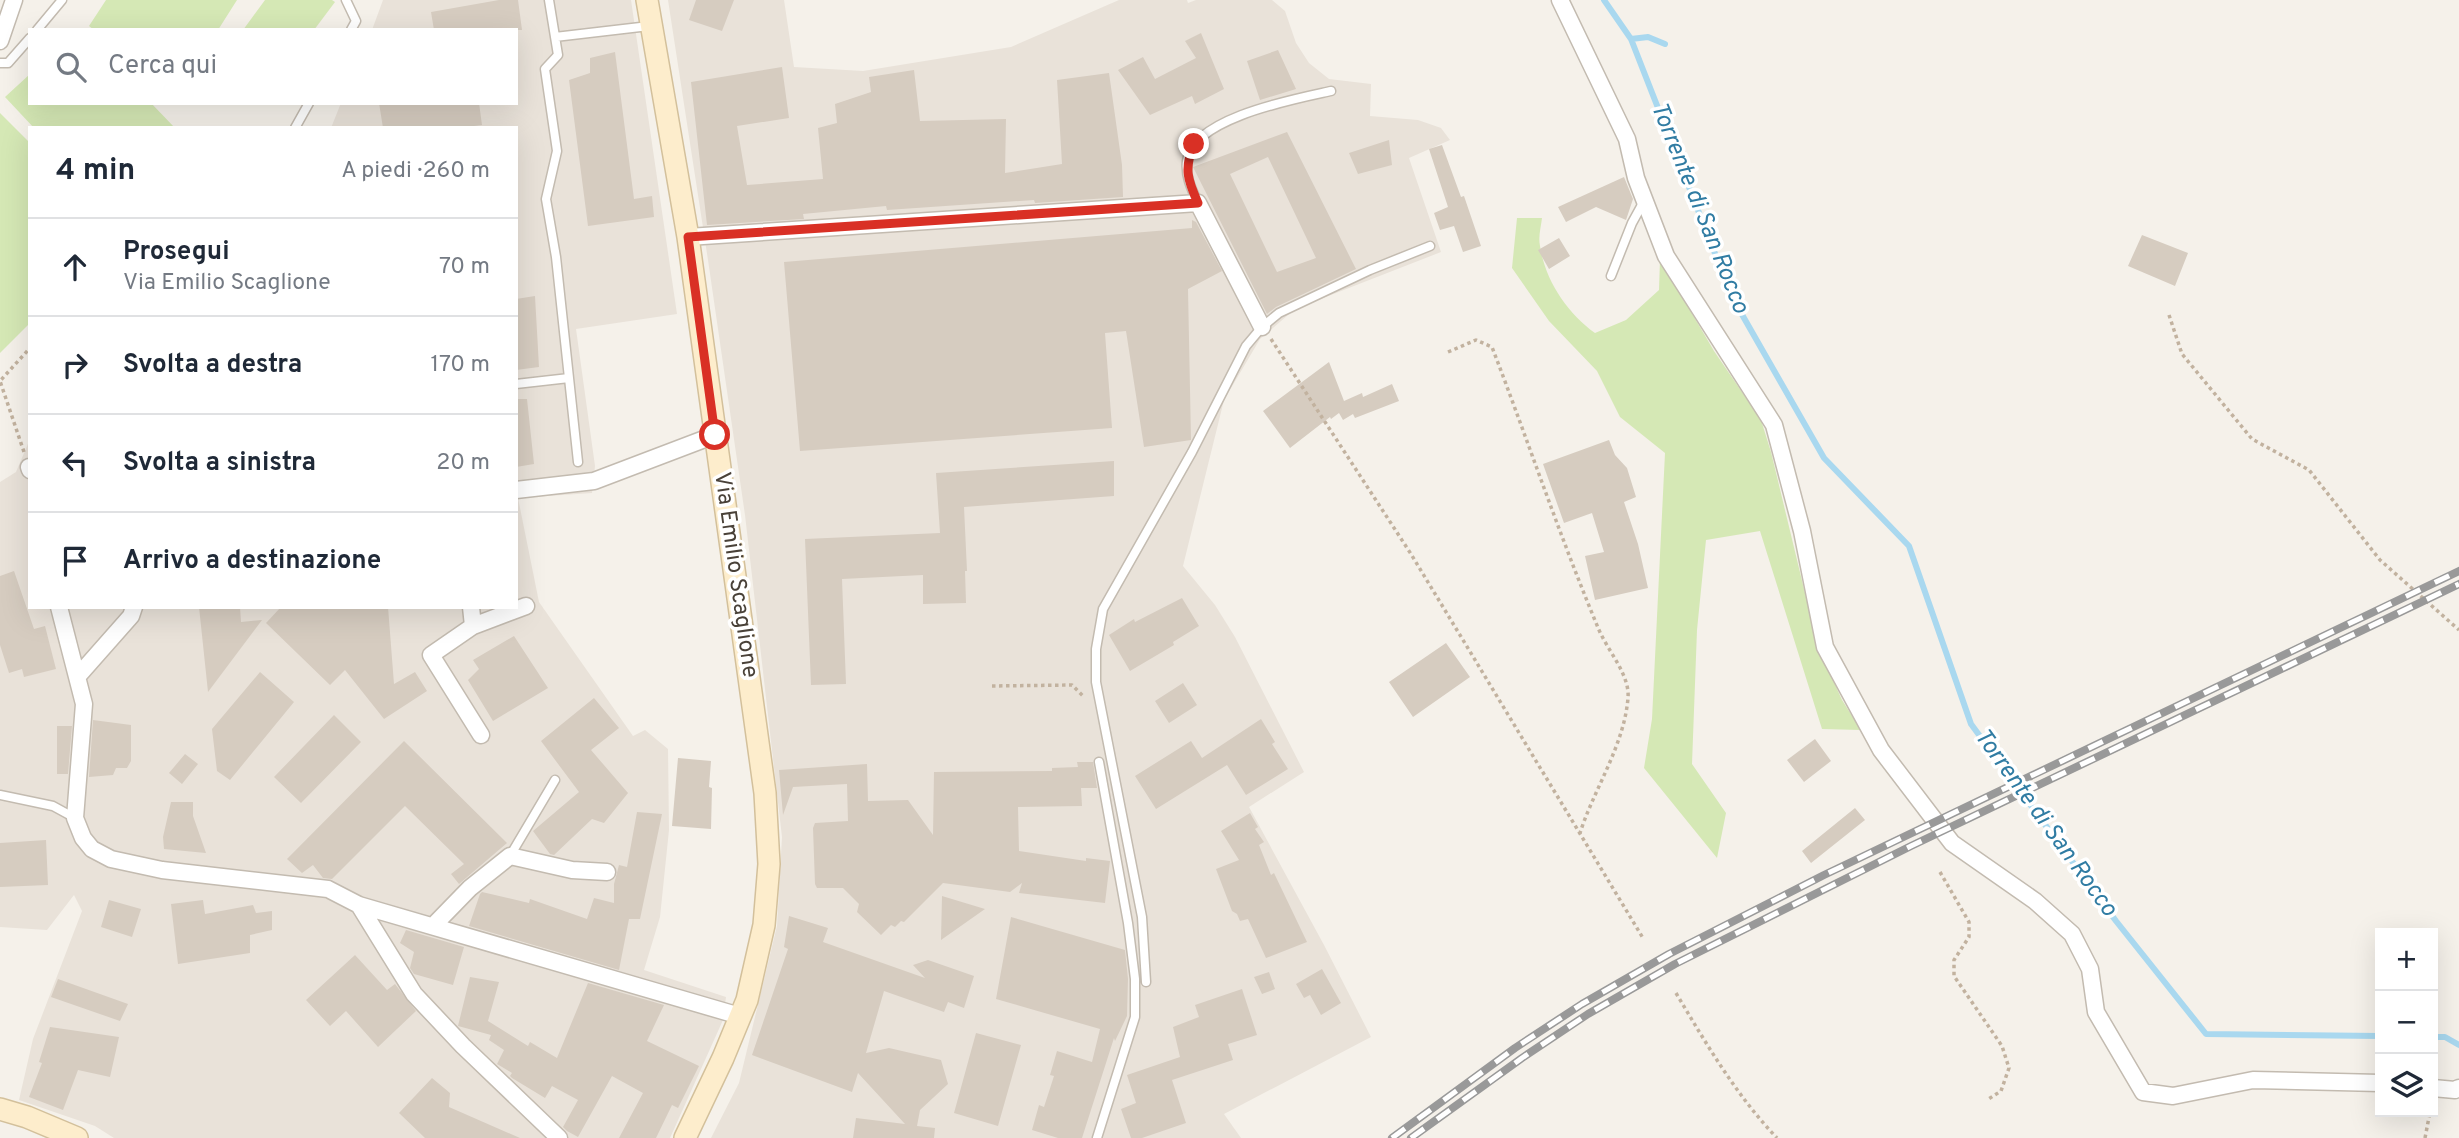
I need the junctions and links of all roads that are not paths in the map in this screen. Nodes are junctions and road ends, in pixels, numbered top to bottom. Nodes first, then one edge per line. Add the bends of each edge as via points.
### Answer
1 (15, 0) edge
2 (62, 0) edge
3 (346, 0) edge
4 (549, 0) edge
5 (648, 0) edge
6 (1560, 0) edge
7 (651, 26) junction
8 (39, 28) edge
9 (352, 28) edge
10 (555, 37) junction
11 (28, 40) edge
12 (0, 41) edge
13 (0, 63) edge
14 (1331, 91) dead end
15 (308, 105) edge
16 (296, 126) edge
17 (1645, 200) junction
18 (1198, 203) junction
19 (688, 237) junction
20 (1430, 246) dead end
21 (1611, 276) dead end
22 (1262, 327) junction
23 (569, 378) junction
24 (518, 384) edge
25 (715, 435) junction
26 (578, 462) dead end
27 (518, 490) edge
28 (526, 606) dead end
29 (60, 609) edge
30 (133, 609) edge
31 (471, 609) edge
32 (473, 626) junction
33 (78, 676) junction
34 (481, 735) dead end
35 (1099, 762) dead end
36 (555, 780) dead end
37 (0, 795) edge
38 (75, 818) junction
39 (510, 856) junction
40 (607, 872) dead end
41 (359, 905) junction
42 (433, 926) junction
43 (1146, 982) dead end
44 (740, 1016) junction
45 (2375, 1083) edge
46 (2438, 1088) edge
47 (2459, 1088) edge
48 (0, 1109) edge
49 (78, 1138) edge
50 (559, 1138) edge
51 (685, 1138) edge
52 (1097, 1138) edge

1 - 12 street
2 - 8 lane
3 - 9 lane via 356,21
4 - 10 lane
5 - 7 main road, Via Emilio Scaglione
6 - 17 street via 1627,139
7 - 10 lane
7 - 19 main road, Via Emilio Scaglione
10 - 23 lane via 558,55 545,69 557,151 546,200
11 - 13 lane via 8,63
14 - 18 lane via 1267,106 1209,130 1194,144 1187,161 1188,181
15 - 16 lane
17 - 21 lane
17 - 45 street via 1666,256 1774,425 1802,531 1825,647 1881,750 1952,844 2035,901 2072,934 2090,969 2096,1012 2143,1092 2173,1096 2253,1080
18 - 19 street
18 - 22 street
19 - 25 main road, Via Emilio Scaglione
20 - 22 lane via 1279,313
22 - 43 lane via 1246,346 1103,609 1096,682 1142,917
23 - 24 lane
23 - 26 lane
25 - 27 street via 594,481
25 - 44 main road, Via Emilio Scaglione via 765,793 769,864 764,925
28 - 32 street
29 - 33 street
30 - 33 street
31 - 32 street
32 - 34 street via 431,654
33 - 38 street via 84,704
35 - 52 lane via 1128,923 1135,1017
36 - 39 lane
37 - 38 lane via 53,806
38 - 41 street via 92,849 111,859 162,870 328,889
39 - 40 street via 572,870
39 - 42 street
41 - 42 street
41 - 50 street via 414,994
42 - 44 street
44 - 51 main road, Via Emilio Scaglione
46 - 47 street
48 - 49 main road

